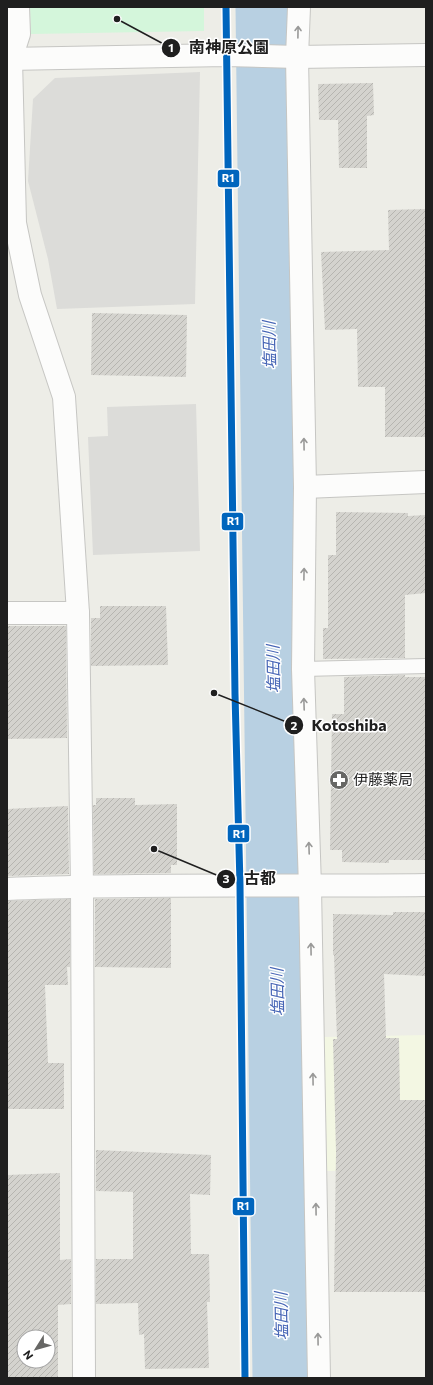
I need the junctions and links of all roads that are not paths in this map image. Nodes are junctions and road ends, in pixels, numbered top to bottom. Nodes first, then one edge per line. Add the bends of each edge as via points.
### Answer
1 (18, 7) edge
2 (298, 7) edge
3 (426, 55) edge
4 (289, 56) junction
5 (9, 59) edge
6 (426, 482) edge
7 (305, 487) junction
8 (7, 613) edge
9 (78, 613) junction
10 (426, 666) edge
11 (303, 669) junction
12 (82, 886) junction
13 (426, 886) edge
14 (305, 887) junction
15 (7, 888) edge
16 (84, 1378) edge
17 (319, 1378) edge

1 - 5 street via 19,34
4 -> 2 street
3 - 4 street
4 - 5 street
7 -> 4 street
5 - 9 street via 15,222 30,295 64,397
6 - 7 street
11 -> 7 street
8 - 9 street
9 - 12 street
10 - 11 lane
14 -> 11 street
12 - 14 street
12 - 15 street
12 - 16 street
13 - 14 street
17 -> 14 street

